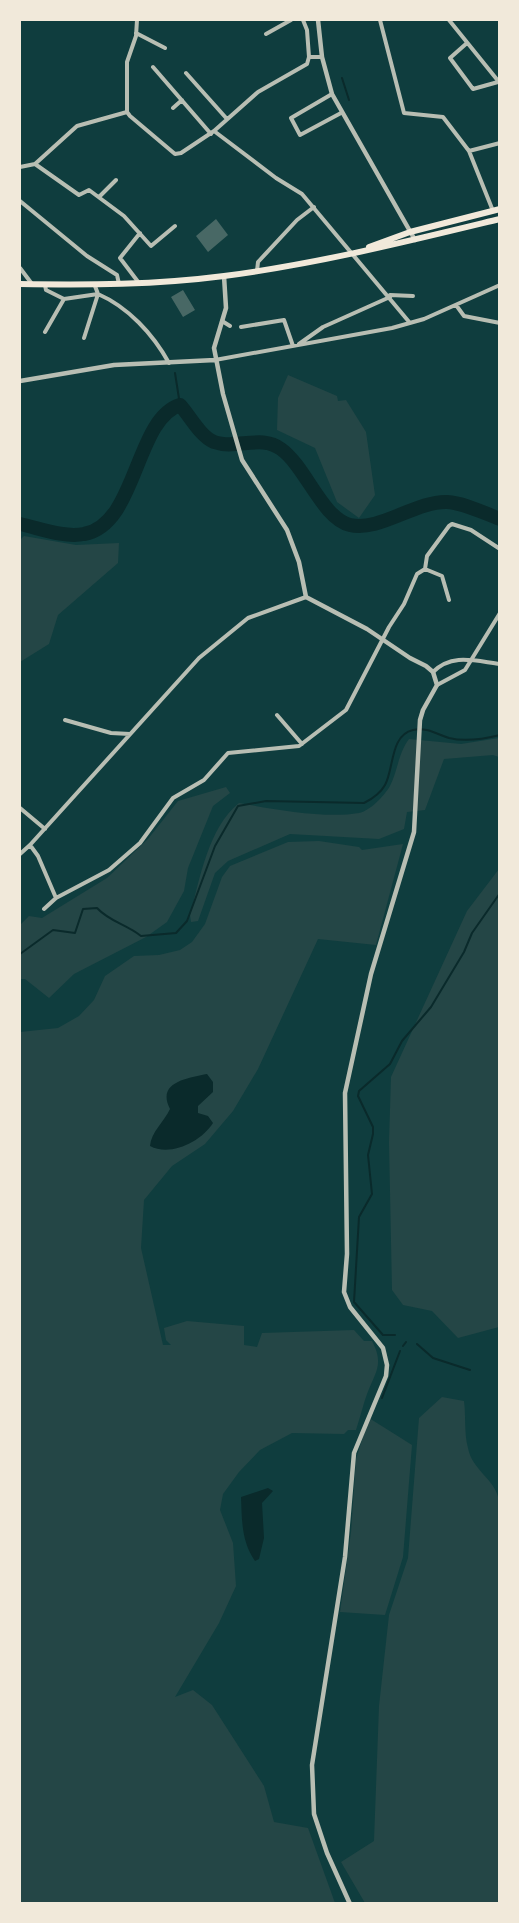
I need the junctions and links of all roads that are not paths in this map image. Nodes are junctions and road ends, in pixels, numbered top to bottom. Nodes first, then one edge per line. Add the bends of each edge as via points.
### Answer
1 (137, 20) edge
2 (291, 20) edge
3 (303, 20) edge
4 (318, 20) edge
5 (380, 20) edge
6 (449, 20) edge
7 (136, 33) junction
8 (266, 34) dead end
9 (467, 43) junction
10 (165, 48) dead end
11 (309, 57) junction
12 (322, 57) junction
13 (153, 67) dead end
14 (186, 73) dead end
15 (499, 82) edge
16 (332, 94) junction
17 (182, 100) junction
18 (173, 108) dead end
19 (128, 112) junction
20 (341, 113) junction
21 (226, 119) junction
22 (212, 133) junction
23 (500, 143) edge
24 (468, 151) junction
25 (35, 164) junction
26 (20, 167) edge
27 (116, 180) dead end
28 (99, 197) junction
29 (20, 201) edge
30 (314, 207) junction
31 (496, 210) edge
32 (500, 219) edge
33 (175, 226) dead end
34 (410, 232) junction
35 (140, 233) junction
36 (415, 240) junction
37 (358, 251) junction
38 (350, 253) junction
39 (20, 268) edge
40 (257, 271) junction
41 (224, 276) junction
42 (20, 284) edge
43 (33, 284) junction
44 (139, 284) junction
45 (45, 285) junction
46 (119, 285) junction
47 (500, 285) edge
48 (95, 286) junction
49 (98, 294) junction
50 (389, 296) junction
51 (413, 296) dead end
52 (64, 299) junction
53 (456, 305) junction
54 (222, 321) junction
55 (410, 323) junction
56 (500, 323) edge
57 (230, 326) dead end
58 (241, 327) dead end
59 (45, 332) dead end
60 (84, 339) dead end
61 (296, 345) junction
62 (215, 360) junction
63 (170, 363) junction
64 (20, 381) edge
65 (500, 549) edge
66 (425, 569) junction
67 (306, 597) junction
68 (449, 600) dead end
69 (500, 613) edge
70 (383, 639) junction
71 (471, 660) junction
72 (500, 664) edge
73 (433, 672) junction
74 (437, 685) junction
75 (277, 715) dead end
76 (65, 720) dead end
77 (130, 734) junction
78 (302, 744) junction
79 (20, 808) edge
80 (45, 829) junction
81 (30, 846) junction
82 (20, 854) edge
83 (56, 898) junction
84 (44, 909) dead end
85 (350, 1904) edge

1 - 7 street
2 - 8 street
3 - 11 street
4 - 12 street
5 - 24 street via 404,113 443,117
6 - 9 street
7 - 10 street
7 - 19 street via 127,62
9 - 15 street
9 - 15 street via 450,58 473,89
11 - 12 street
11 - 21 street via 307,64 258,92
12 - 16 street
13 - 17 street
14 - 21 street
16 - 20 street
16 - 20 street via 291,118 300,135
17 - 18 street
17 - 22 street
19 - 22 street via 175,154
19 - 25 street via 77,126
20 - 34 street
21 - 22 street
22 - 30 street via 302,194
23 - 24 street
24 - 31 street
25 - 26 street
25 - 28 street via 79,195 89,190
27 - 28 street
28 - 35 street
29 - 46 street via 87,256 117,275
30 - 38 street
30 - 40 street via 258,262
31 - 34 highway
32 - 36 highway
33 - 35 street via 153,247
34 - 36 street
34 - 37 highway
35 - 44 street via 120,258
36 - 37 highway
37 - 38 highway
38 - 40 highway
38 - 50 street
39 - 43 street
40 - 41 highway
41 - 44 highway
41 - 54 street via 227,301
42 - 43 highway
43 - 45 highway
44 - 46 highway
45 - 48 highway
45 - 52 street via 46,290
46 - 48 highway
47 - 53 street
48 - 49 street
49 - 52 street
49 - 60 street
49 - 63 street via 132,315
50 - 51 street
50 - 55 street
50 - 61 street via 323,327
52 - 59 street
53 - 55 street
53 - 56 street via 464,316 487,324
54 - 57 street
54 - 62 street via 214,348
55 - 61 street
58 - 61 street via 284,320
61 - 62 street
62 - 63 street
62 - 67 street via 238,450 282,518 299,562
63 - 64 street via 114,365
65 - 66 street via 471,530 452,524 427,556
66 - 68 street via 442,576
66 - 70 street via 417,574
67 - 70 street
67 - 77 street via 248,618 199,658
69 - 71 street
70 - 73 street
70 - 78 street via 351,704
71 - 72 street
71 - 73 street via 454,659
71 - 74 street via 465,670
73 - 74 street
74 - 85 street via 423,710 420,725 414,831 371,974 345,1093 344,1292 350,1308 380,1343 387,1365 354,1453 346,1545 312,1771 312,1800 318,1826
75 - 78 street
76 - 77 street via 111,733
77 - 80 street
78 - 83 street via 228,753 204,780 173,798 145,837 109,870
79 - 80 street
80 - 81 street
81 - 82 street
81 - 83 street
83 - 84 street

